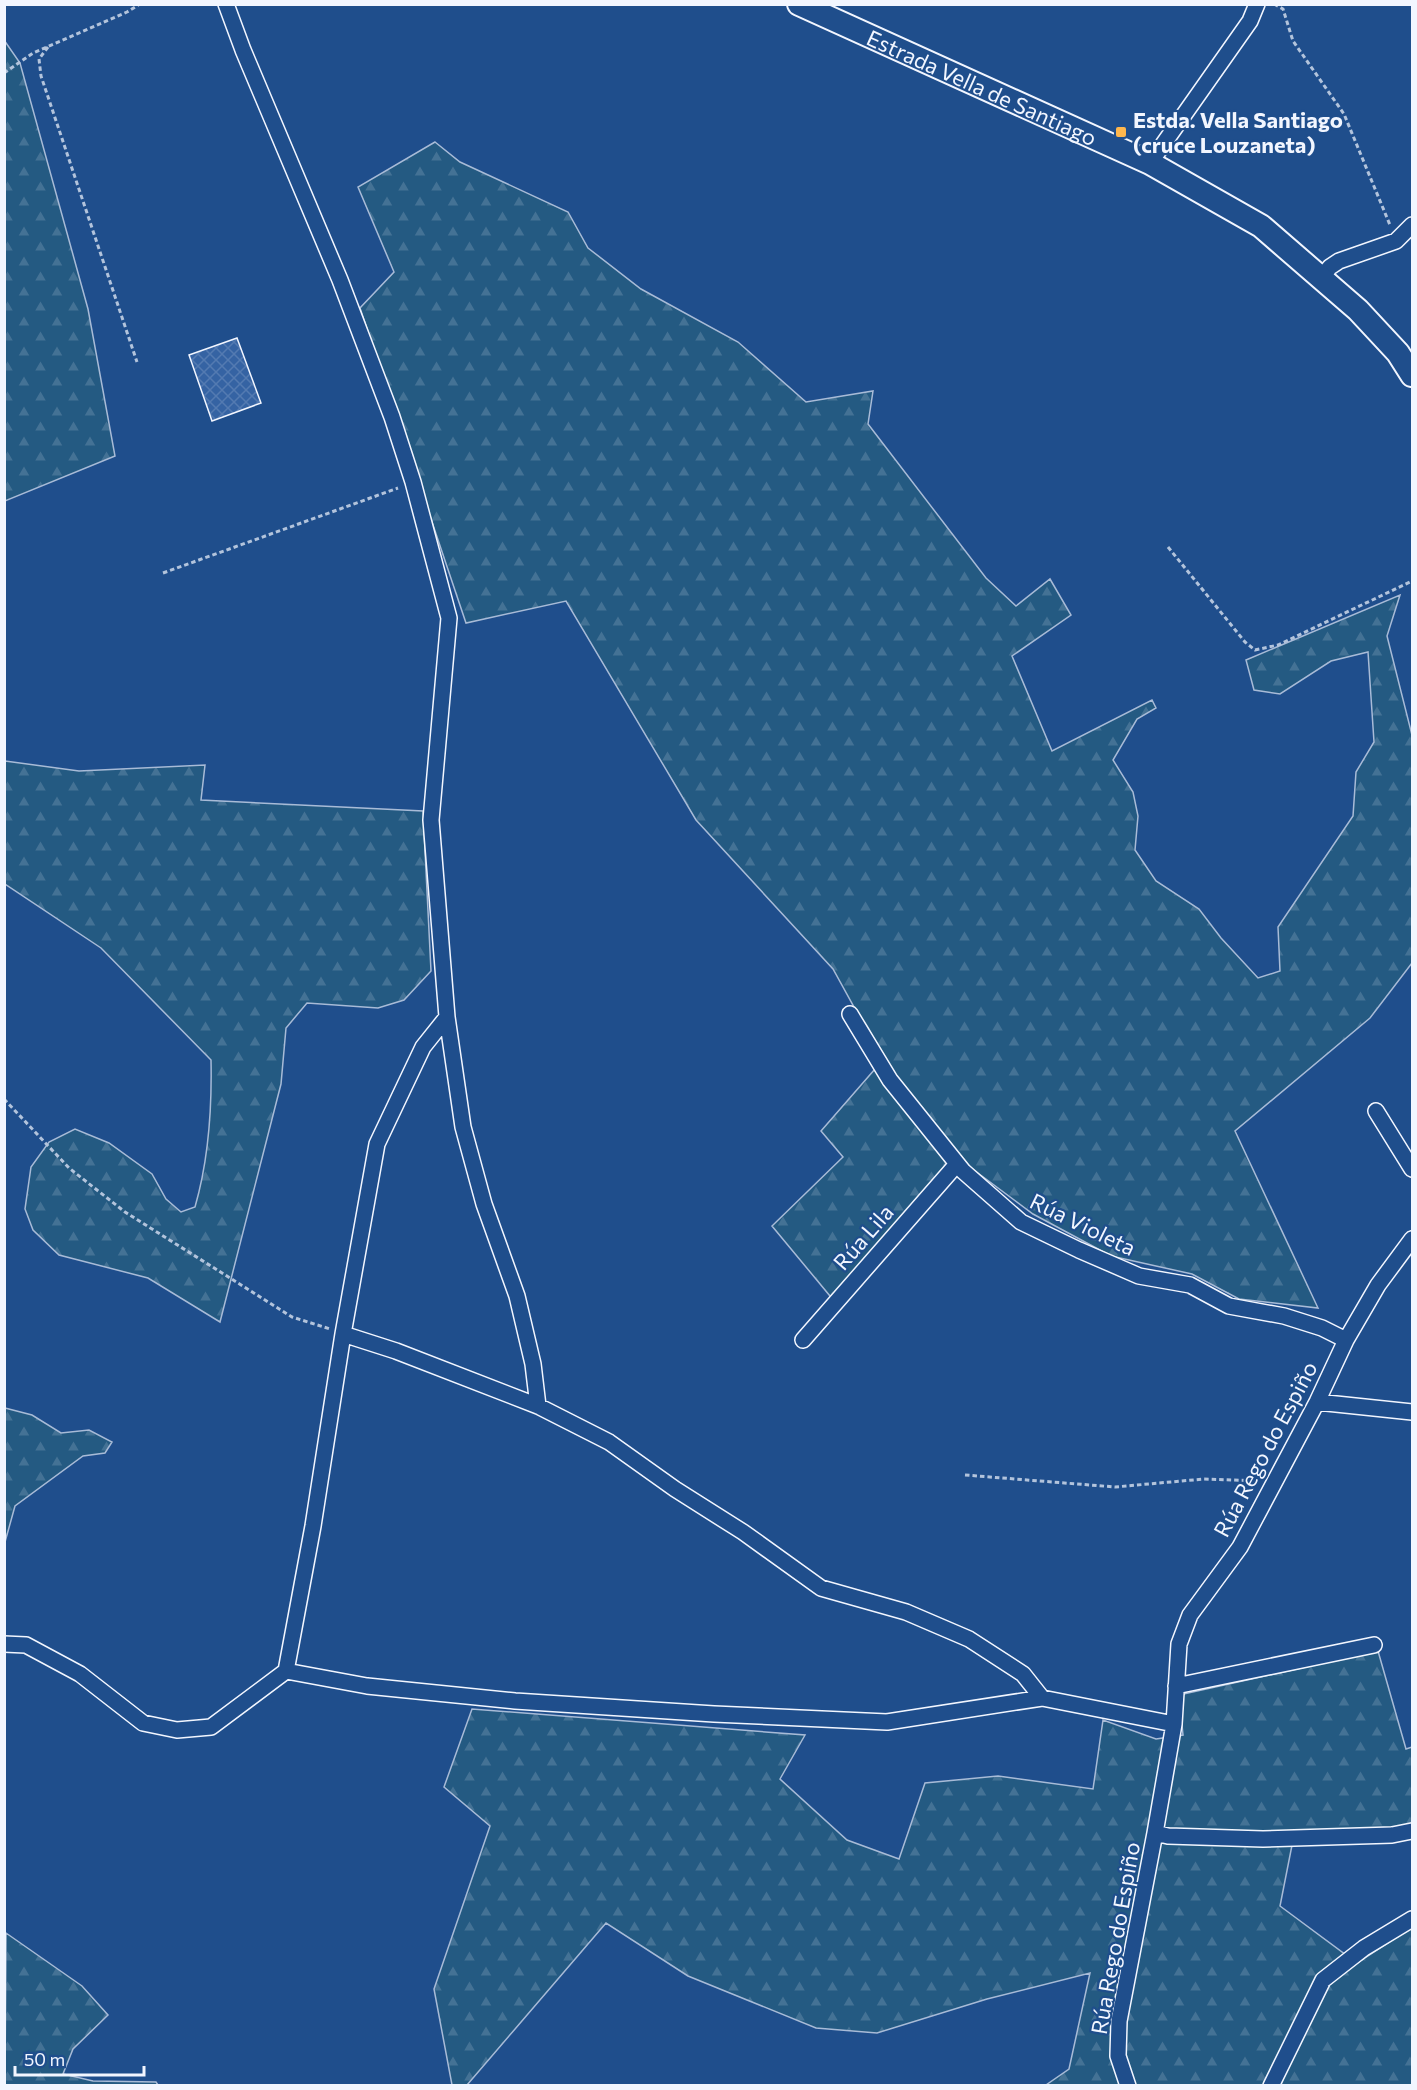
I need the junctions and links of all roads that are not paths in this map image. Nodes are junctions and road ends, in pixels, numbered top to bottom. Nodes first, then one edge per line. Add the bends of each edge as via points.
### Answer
1 (226, 4) edge
2 (799, 4) edge
3 (1257, 4) edge
4 (1150, 163) junction
5 (1413, 225) edge
6 (1321, 278) junction
7 (1413, 375) edge
8 (850, 1014) dead end
9 (447, 1017) junction
10 (1376, 1111) dead end
11 (957, 1164) junction
12 (1413, 1169) edge
13 (1413, 1239) edge
14 (343, 1334) junction
15 (803, 1340) dead end
16 (1347, 1340) junction
17 (1317, 1402) junction
18 (538, 1406) junction
19 (1413, 1412) edge
20 (4, 1644) edge
21 (1374, 1645) dead end
22 (286, 1671) junction
23 (1176, 1686) junction
24 (1042, 1698) junction
25 (1174, 1724) junction
26 (1413, 1831) edge
27 (1155, 1833) junction
28 (1413, 1918) edge
29 (1128, 2085) edge
30 (1271, 2085) edge

1 - 9 street via 392,417 449,618 431,820
2 - 4 main road, Estrada Vella de Santiago
3 - 4 street via 1250,21
4 - 6 main road, Estrada Vella de Santiago via 1261,226
5 - 6 street via 1396,241 1338,261
6 - 7 main road, Estrada Vella de Santiago via 1358,310
8 - 11 street, Rúa Violeta via 890,1080
9 - 14 street via 423,1047 378,1144
9 - 18 street via 463,1127 484,1204 517,1296
10 - 12 street
11 - 15 street, Rúa Lila
11 - 16 street, Rúa Violeta via 1021,1222 1079,1250 1139,1276 1190,1285 1229,1306 1284,1316
13 - 16 street, Rúa Rego do Espiño via 1378,1285
14 - 18 street
14 - 22 street via 314,1526
16 - 17 street, Rúa Rego do Espiño
17 - 19 street
17 - 23 street, Rúa Rego do Espiño via 1240,1547 1190,1615 1179,1644
18 - 24 street via 609,1442 822,1588 906,1612 969,1639 1023,1674
20 - 22 street via 26,1645 80,1674 143,1723 177,1730 210,1727
21 - 23 street
22 - 24 street via 367,1686 515,1701 886,1722
23 - 25 street, Rúa Rego do Espiño
24 - 25 street
25 - 27 street, Rúa Rego do Espiño
26 - 27 street, Rúa Rego do Espiño via 1263,1839
27 - 29 street, Rúa Rego do Espiño via 1119,2021 1118,2056
28 - 30 street via 1364,1948 1323,1980

